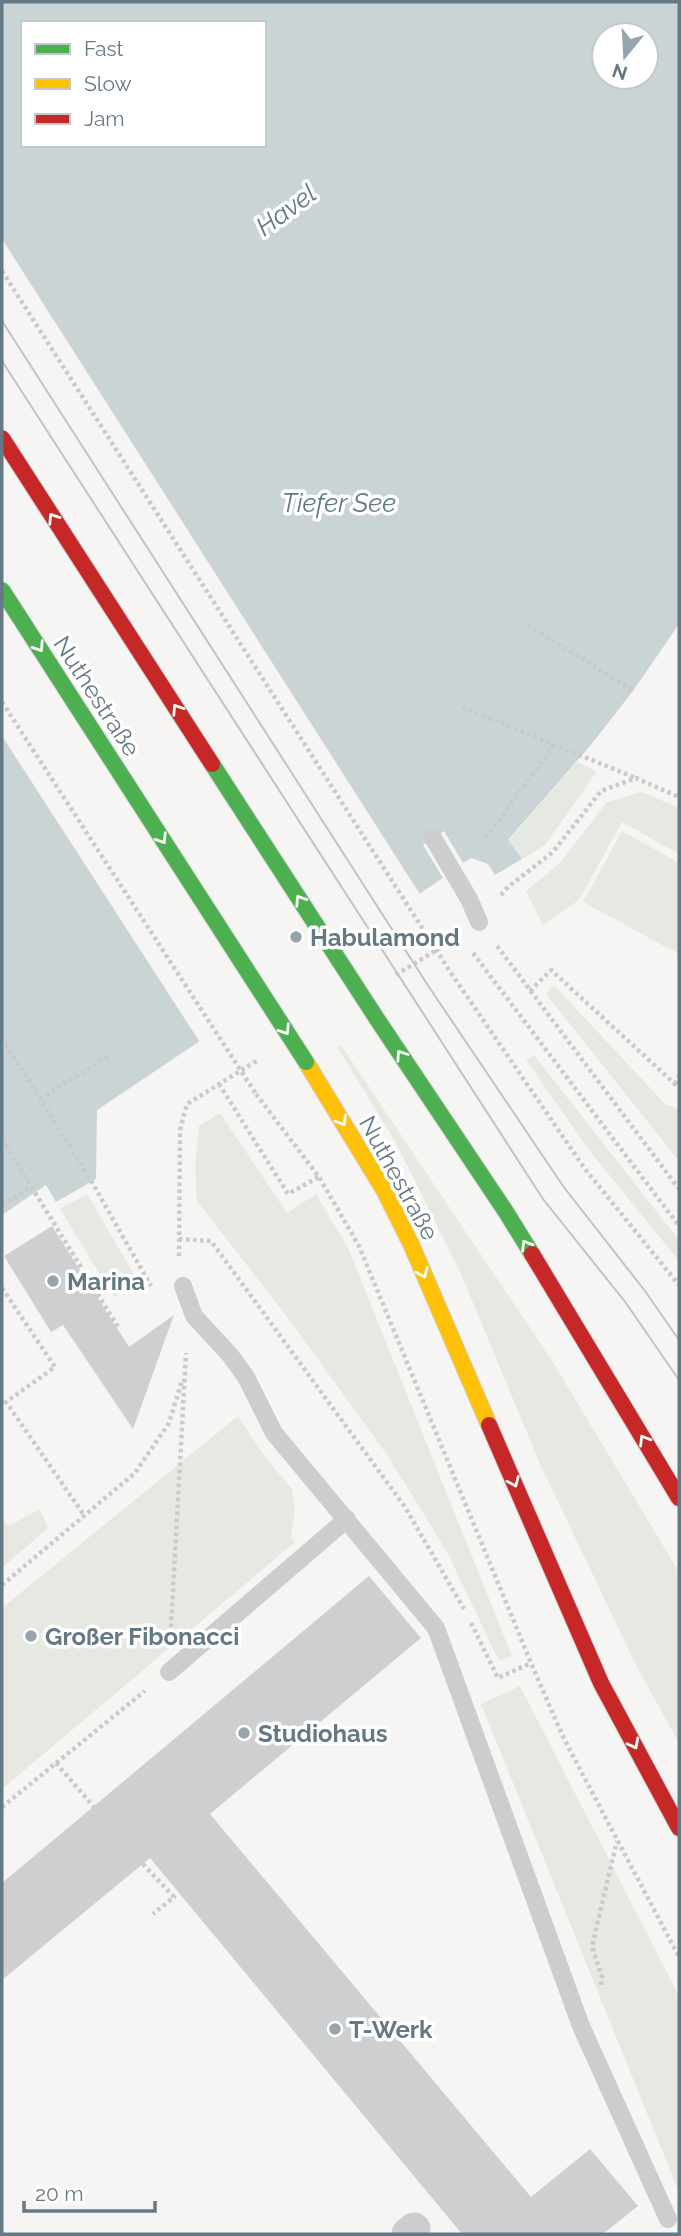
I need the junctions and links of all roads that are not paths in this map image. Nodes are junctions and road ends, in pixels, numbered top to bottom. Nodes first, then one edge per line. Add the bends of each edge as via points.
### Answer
1 (2, 438) edge
2 (2, 590) edge
3 (433, 838) dead end
4 (479, 922) road end
5 (183, 1286) dead end
6 (679, 1498) edge
7 (347, 1519) junction
8 (169, 1672) road end
9 (679, 1828) edge
10 (668, 2219) dead end

6 -> 1 highway, bridge via 506,1212
2 -> 9 highway, Nuthestraße, bridge via 384,1190 601,1684
3 - 4 lane
5 - 7 lane via 194,1317 246,1377 274,1433
7 - 8 lane
7 - 10 lane via 436,1628 581,2026

